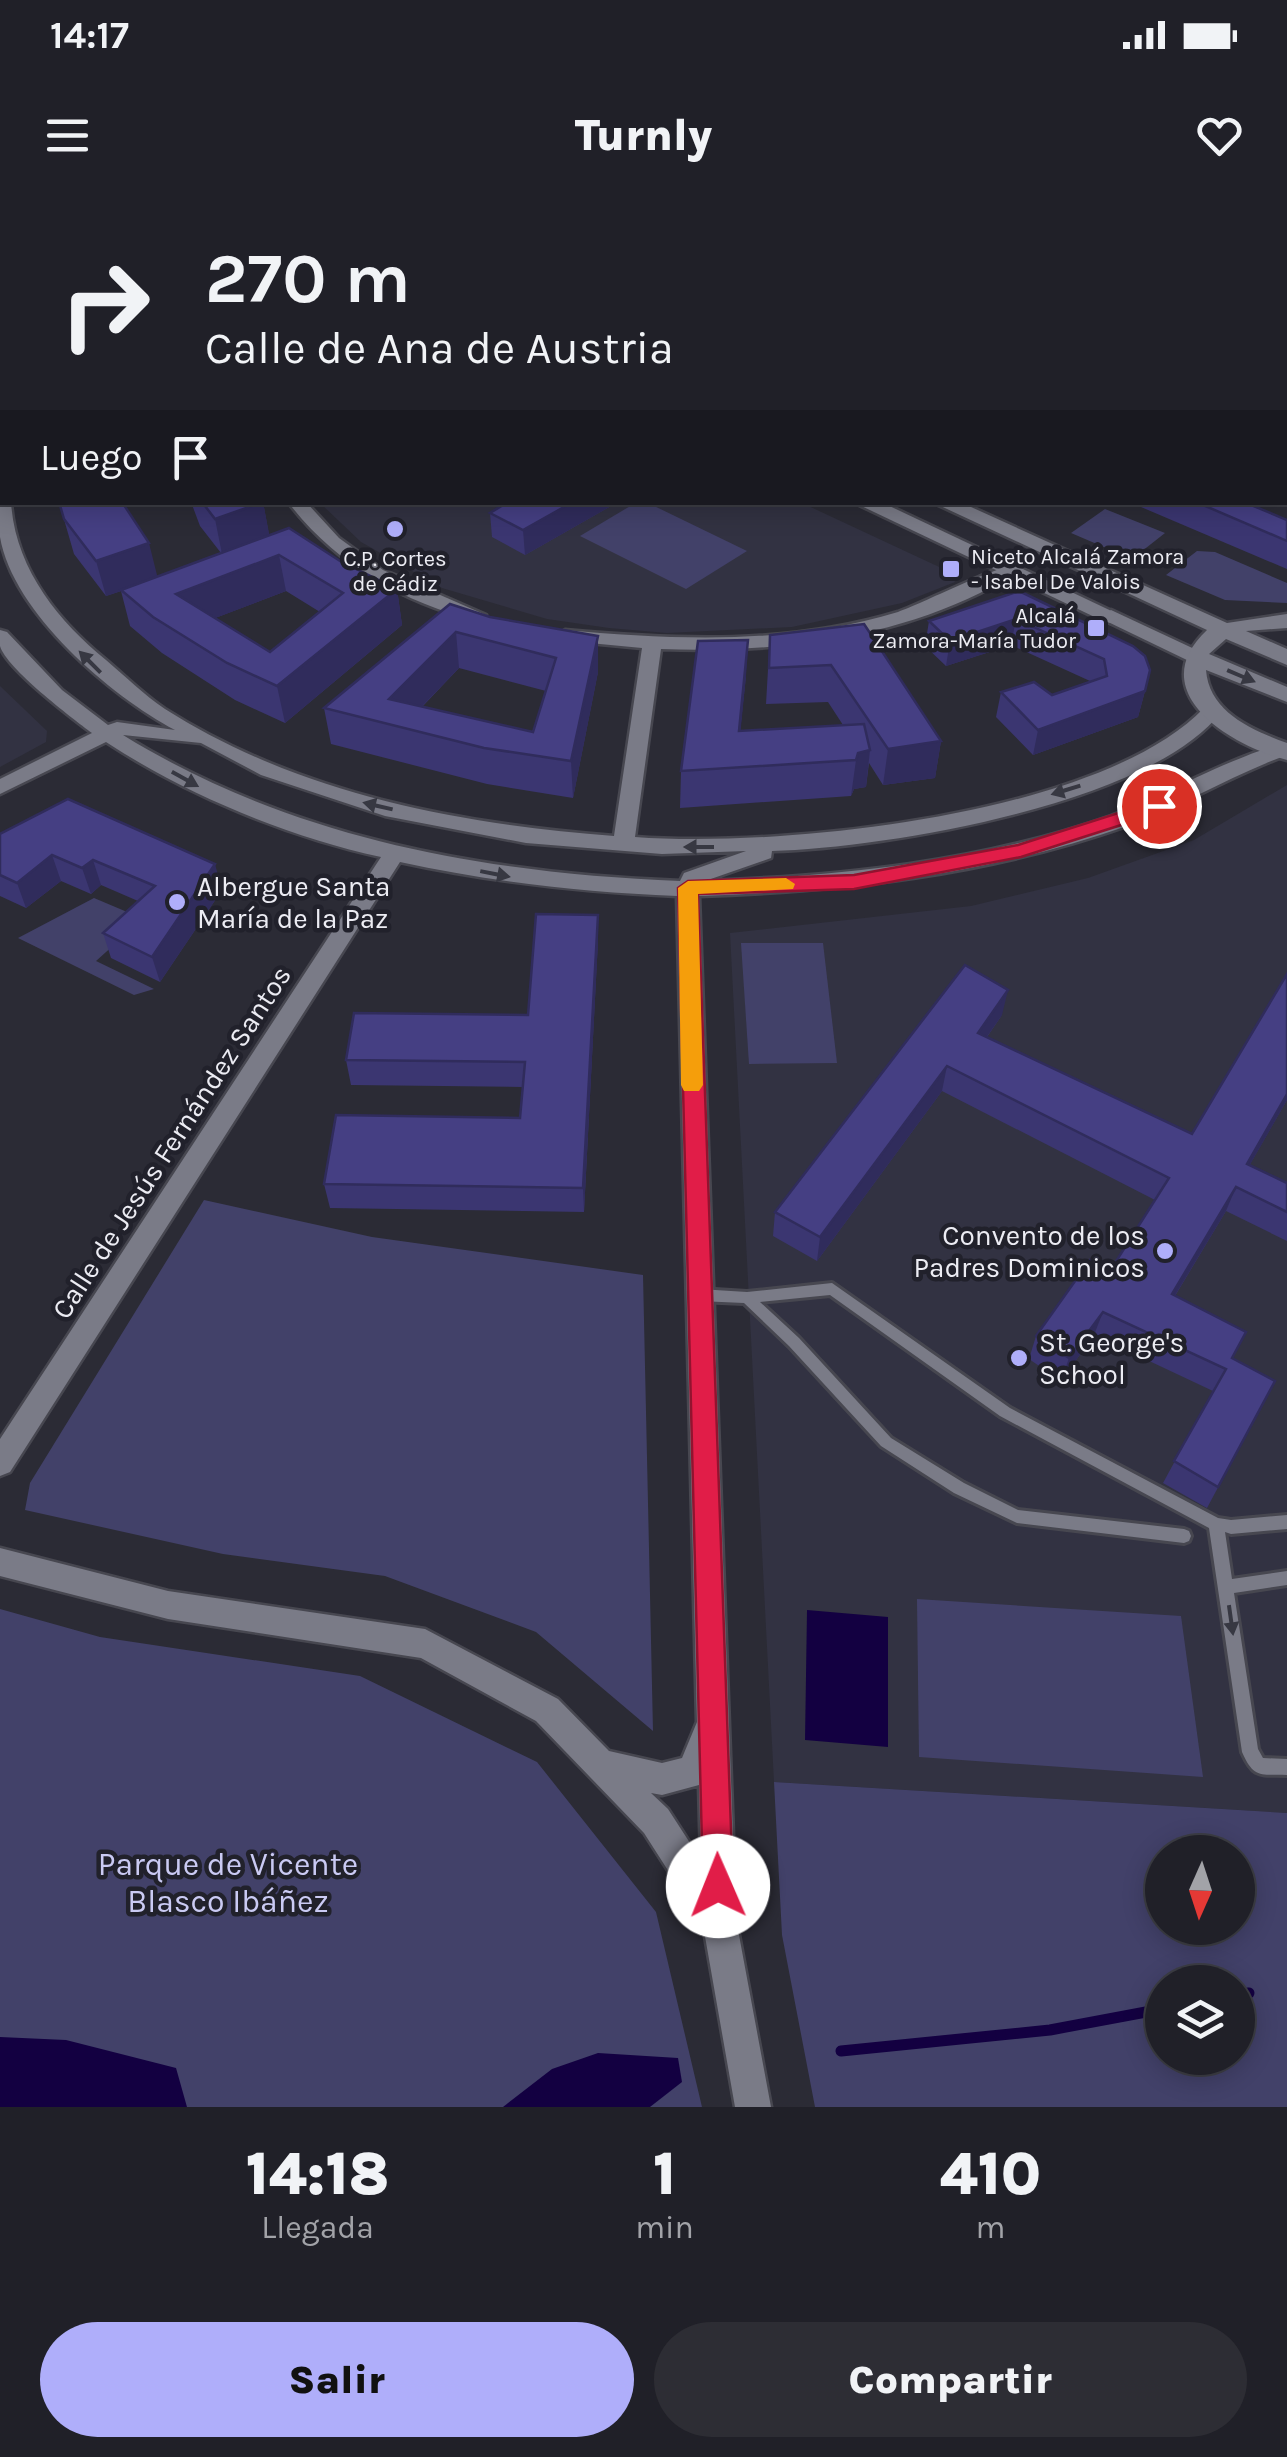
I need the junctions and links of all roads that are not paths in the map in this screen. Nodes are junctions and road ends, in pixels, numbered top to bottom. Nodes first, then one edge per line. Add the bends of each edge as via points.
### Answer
1 (1, 505) edge
2 (298, 505) edge
3 (870, 505) edge
4 (949, 505) edge
5 (1011, 570) junction
6 (1110, 616) joint
7 (493, 619) edge
8 (1287, 621) edge
9 (1229, 630) junction
10 (548, 634) edge
11 (0, 636) edge
12 (652, 646) junction
13 (1196, 656) junction
14 (1287, 658) edge
15 (1287, 695) edge
16 (1211, 712) junction
17 (100, 733) junction
18 (207, 742) junction
19 (1284, 751) edge
20 (0, 787) edge
21 (796, 843) junction
22 (623, 845) junction
23 (394, 854) junction
24 (688, 888) junction
25 (699, 1295) junction
26 (748, 1298) junction
27 (0, 1463) edge
28 (1287, 1522) edge
29 (1216, 1524) junction
30 (1184, 1536) dead end
31 (0, 1562) edge
32 (1287, 1578) edge
33 (1226, 1587) junction
34 (714, 1719) junction
35 (606, 1766) junction
36 (1287, 1768) edge
37 (719, 1919) junction
38 (754, 2107) edge

18 -> 1 street via 98,671 46,616 14,560
2 - 7 street via 320,534 378,575 455,610
3 - 5 street
4 - 9 street
5 - 6 street
5 - 12 street via 951,600 852,630 754,643
6 - 13 street
8 - 9 street
9 - 13 street
9 - 14 street
10 - 12 street
11 - 17 street
12 - 22 street
13 -> 15 street
13 - 16 street via 1194,685
16 - 19 street via 1243,735
16 -> 21 street via 1172,748 1106,778 999,811
17 - 18 street via 127,728
17 - 20 street
17 -> 23 street via 290,826
22 -> 18 street via 490,831 366,804
19 - 24 street via 1159,806 1021,851 854,882
21 -> 22 street
21 - 24 street via 703,872
23 -> 24 street via 515,878
23 - 27 street, Calle de Jesús Fernández Santos
24 - 25 street
25 - 26 lane
25 - 34 street
26 - 29 lane via 832,1289 1005,1412
26 - 30 lane via 886,1442 958,1488 1017,1516
28 - 29 lane
29 - 33 lane
31 - 35 street via 168,1605 426,1644 547,1710
32 - 33 lane
33 -> 36 lane via 1253,1761
34 - 35 street via 692,1771 662,1779
34 - 37 street
35 - 37 street via 656,1821
37 - 38 street

